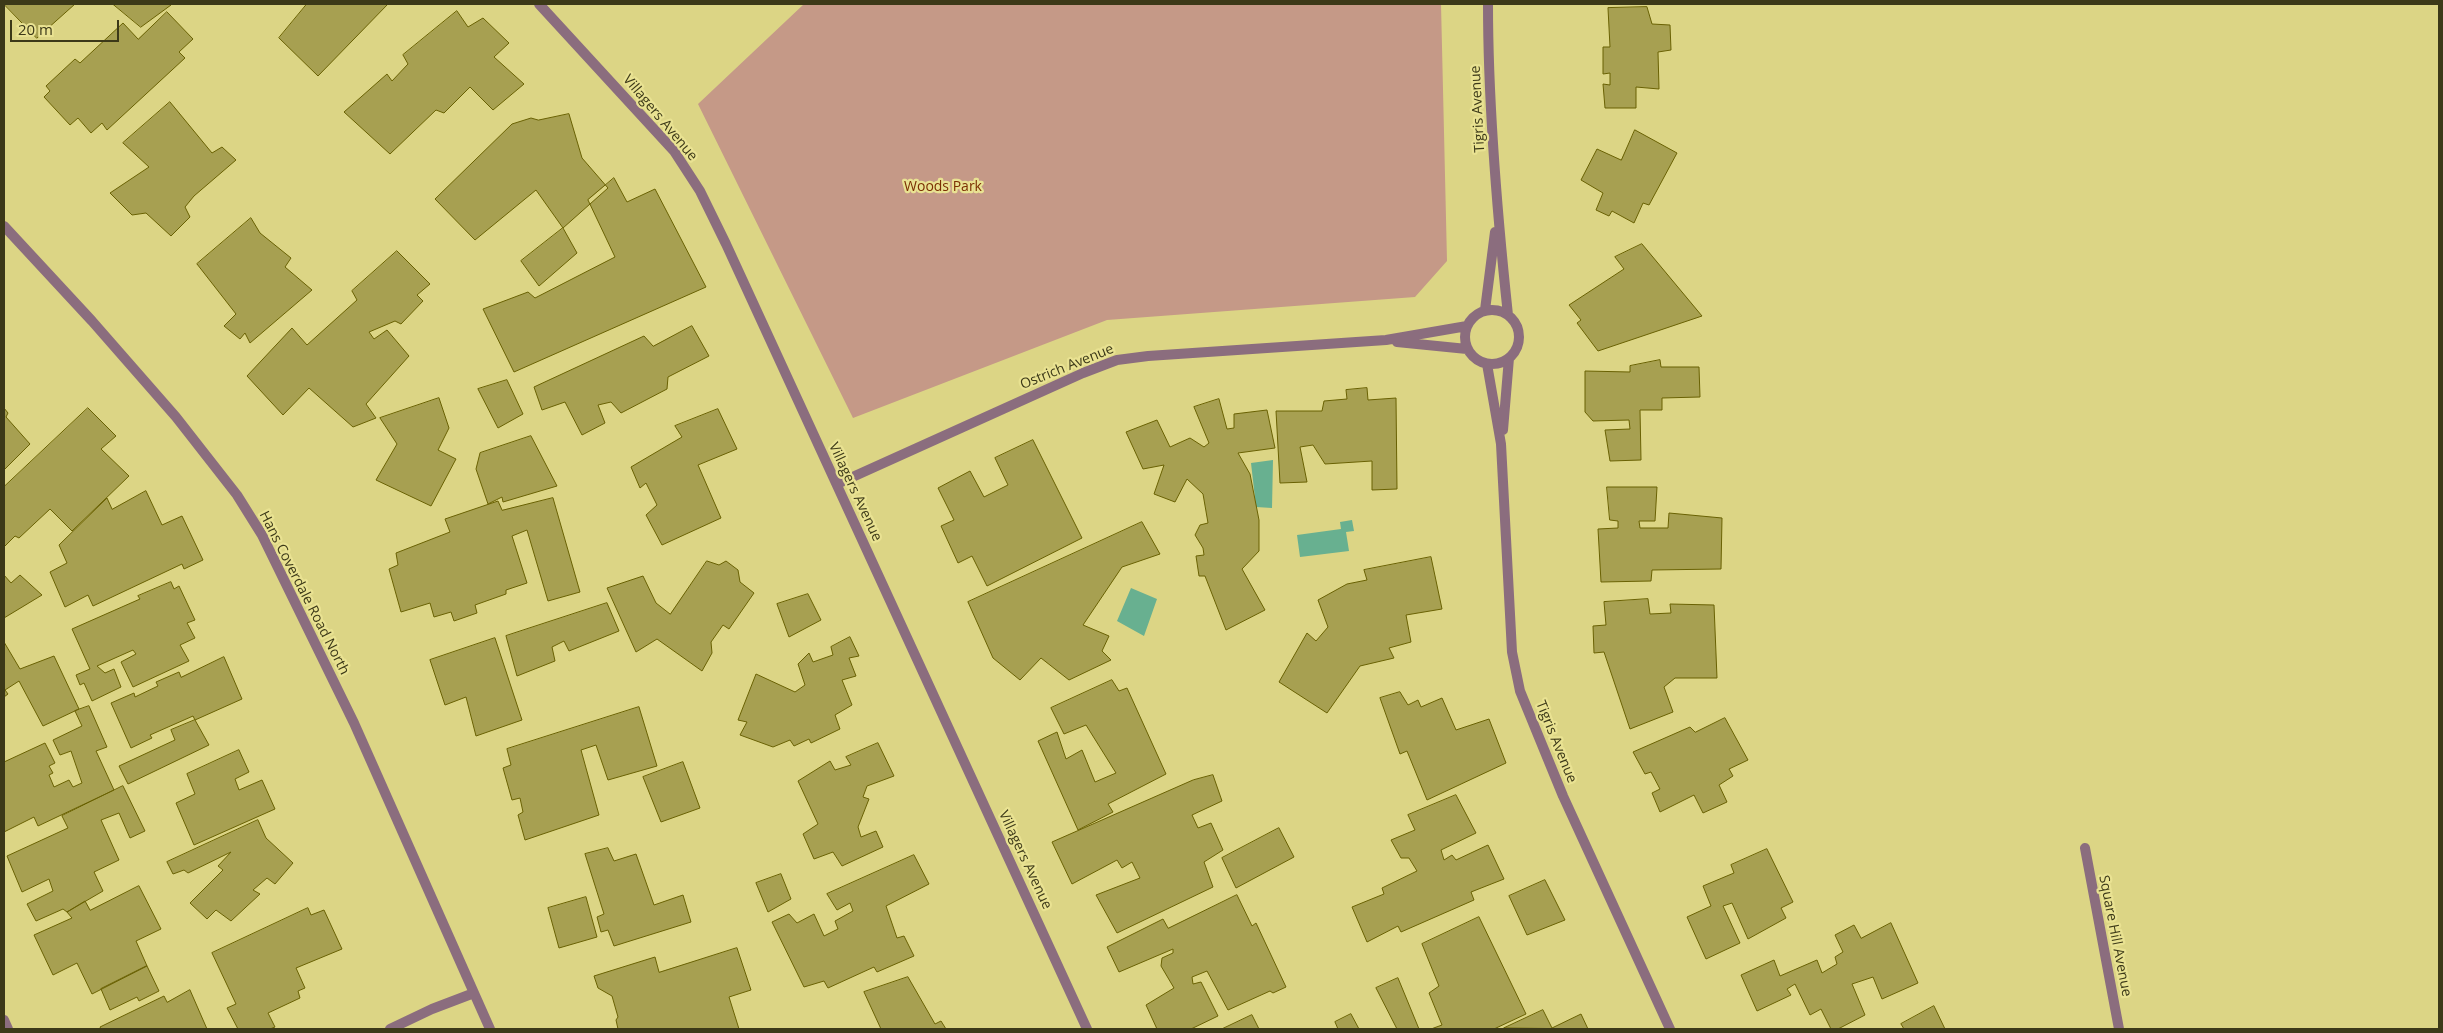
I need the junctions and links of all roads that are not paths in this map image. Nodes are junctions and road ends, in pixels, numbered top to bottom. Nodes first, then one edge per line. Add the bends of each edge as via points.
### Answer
1 (539, 4) edge
2 (1488, 4) edge
3 (1497, 214) junction
4 (4, 226) edge
5 (1485, 310) junction
6 (1508, 315) junction
7 (1467, 326) junction
8 (1386, 340) junction
9 (1467, 349) junction
10 (1509, 358) junction
11 (1487, 364) junction
12 (1502, 444) junction
13 (836, 484) junction
14 (2084, 848) dead end
15 (474, 993) junction
16 (4, 1020) edge
17 (8, 1029) edge
18 (390, 1029) edge
19 (490, 1029) edge
20 (1088, 1029) edge
21 (1670, 1029) edge
22 (2119, 1029) edge

1 - 13 street, Villagers Avenue via 674,151 700,191
2 - 3 street, Tigris Avenue
3 - 5 street, Tigris Avenue
3 - 6 street, Tigris Avenue
4 - 15 street, Hans Coverdale Road North via 176,417 237,495 262,535 354,723
5 - 6 street via 1497,310
5 - 7 street via 1474,315
6 - 10 street via 1516,324 1519,336
7 - 8 street, Ostrich Avenue
7 - 9 street via 1464,337
8 - 9 street, Ostrich Avenue
8 - 13 street, Ostrich Avenue via 1117,360
9 - 11 street
10 - 11 street
10 - 12 street, Tigris Avenue
11 - 12 street, Tigris Avenue
12 - 21 street, Tigris Avenue via 1512,652 1520,691 1562,796
13 - 20 street, Villagers Avenue
14 - 22 street, Square Hill Avenue
15 - 18 street
15 - 19 street, Hans Coverdale Road North
16 - 17 street

